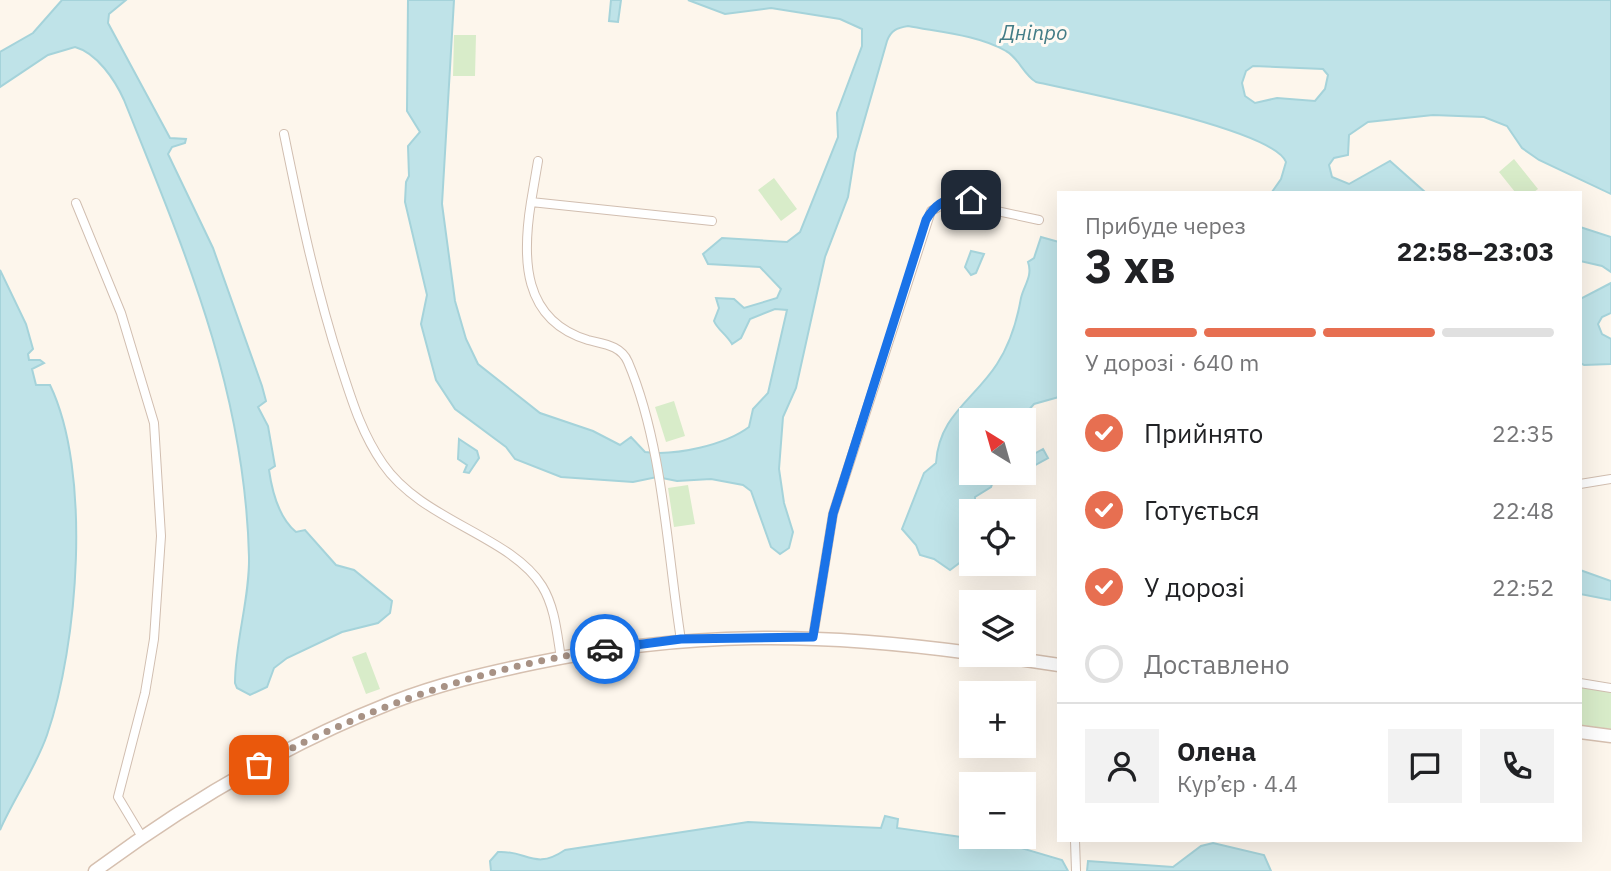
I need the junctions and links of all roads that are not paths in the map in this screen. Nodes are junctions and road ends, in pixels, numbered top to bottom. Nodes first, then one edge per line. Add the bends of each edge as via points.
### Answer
1 (284, 134) dead end
2 (538, 161) dead end
3 (531, 202) junction
4 (76, 204) dead end
5 (1039, 220) dead end
6 (712, 221) dead end
7 (1611, 479) edge
8 (1582, 484) edge
9 (813, 637) junction
10 (681, 639) junction
11 (959, 652) edge
12 (561, 658) junction
13 (1036, 662) edge
14 (1057, 665) edge
15 (1582, 683) edge
16 (1611, 688) edge
17 (1582, 732) edge
18 (1611, 736) edge
19 (142, 837) junction
20 (1075, 842) edge
21 (1075, 868) edge
22 (95, 871) edge

1 - 12 street via 318,293 369,443 413,497 532,573 551,607
2 - 3 street
3 - 6 street
3 - 10 street via 524,253 535,295 570,332 623,354 652,438
4 - 19 street via 121,313 155,423 161,536 154,639 118,797
5 - 9 street via 983,208 957,197 931,211 833,514
7 - 8 street
9 - 10 street
9 - 11 street
10 - 12 street
12 - 19 street via 453,682 349,720 235,778
13 - 14 street
15 - 16 street
17 - 18 street
19 - 22 street
20 - 21 street

